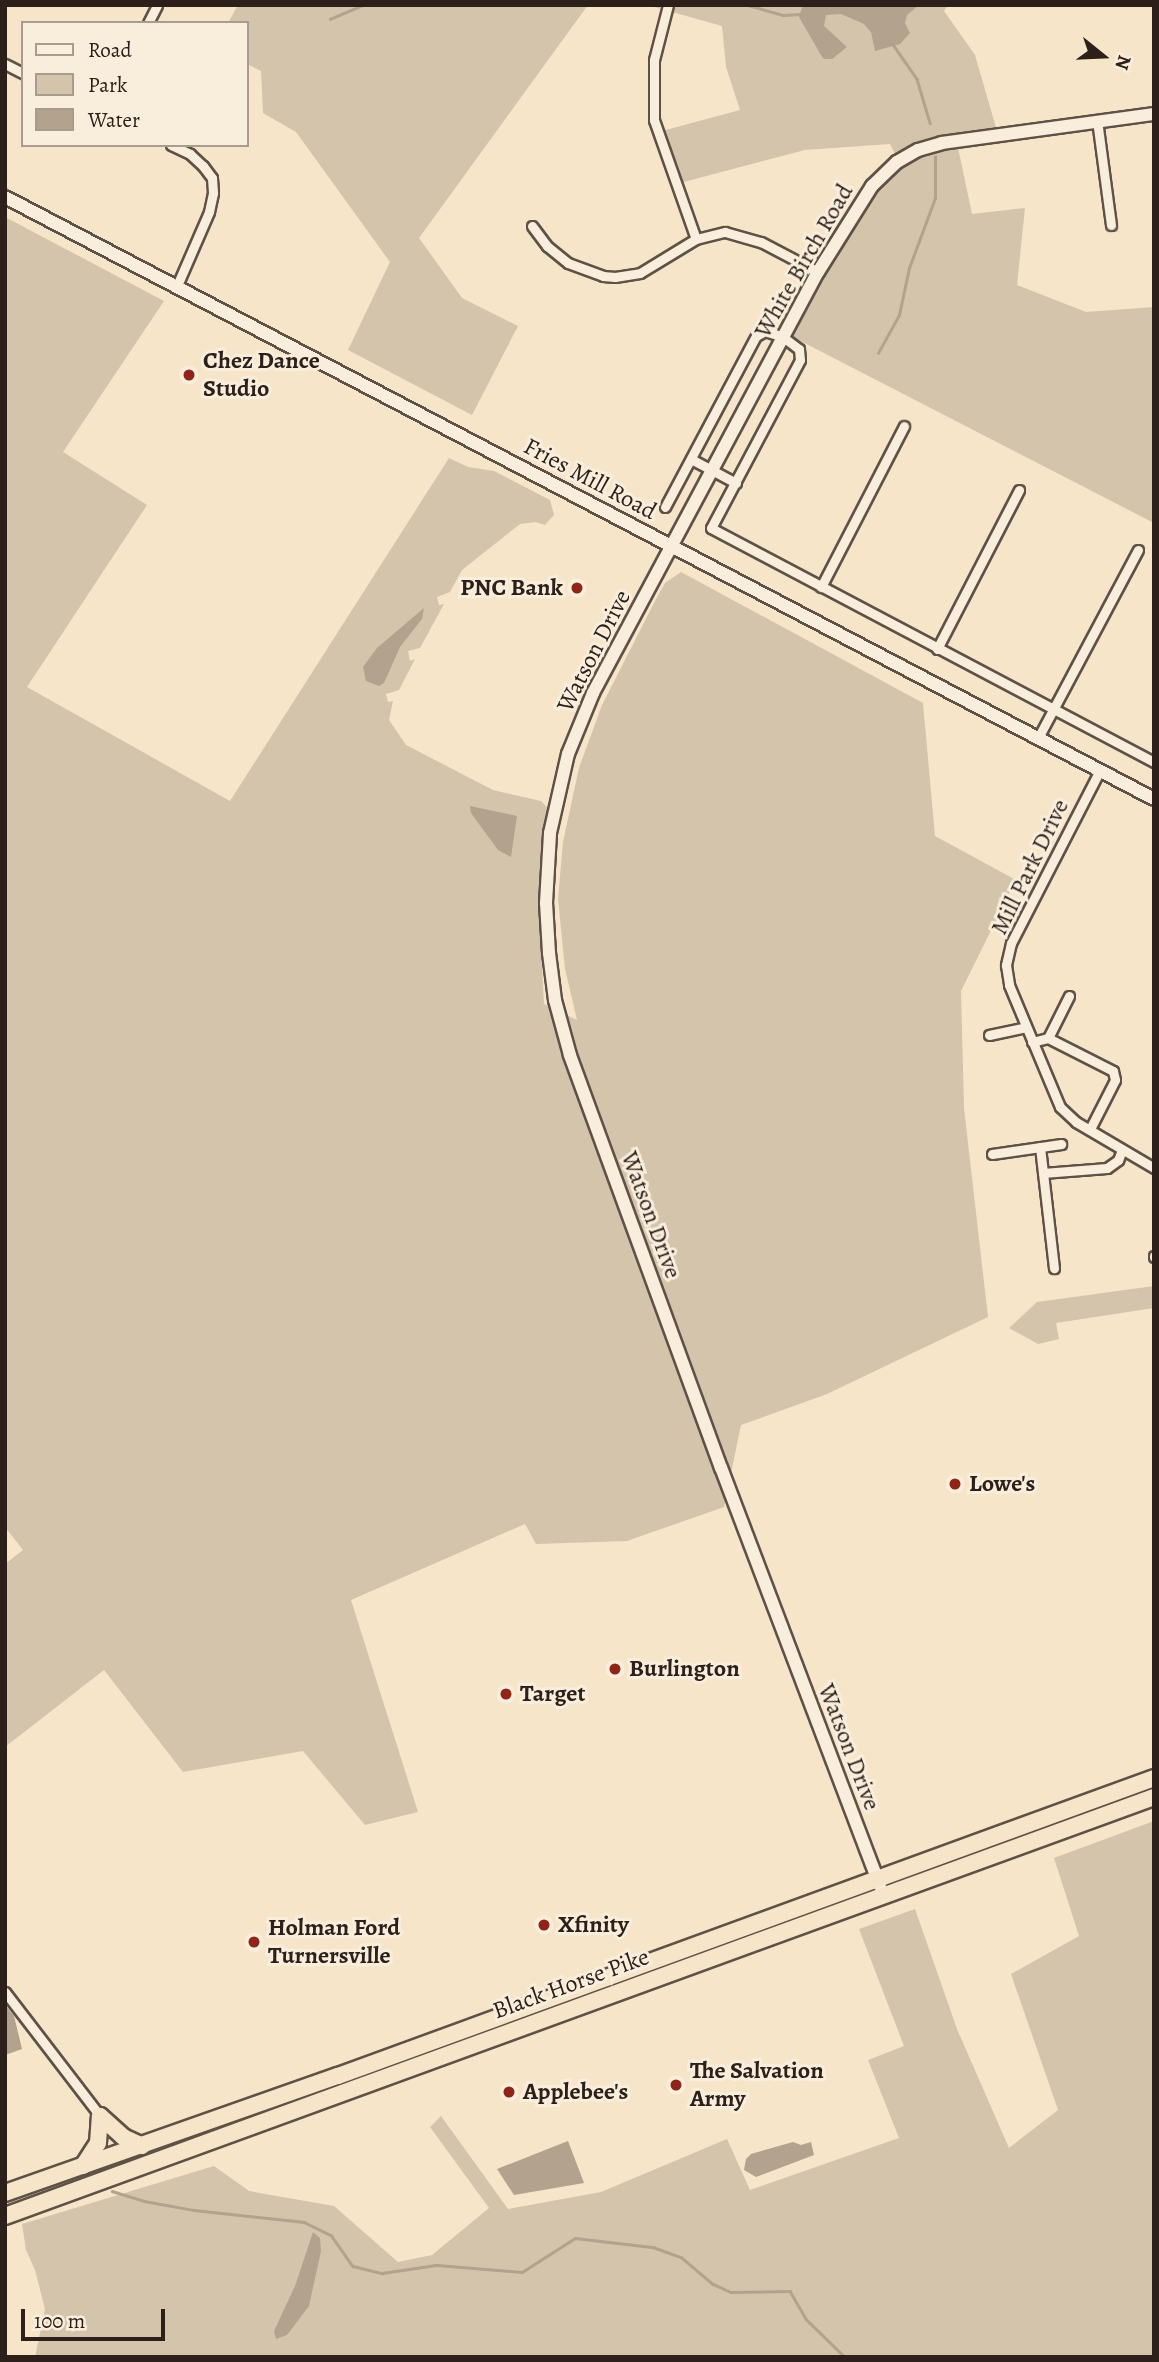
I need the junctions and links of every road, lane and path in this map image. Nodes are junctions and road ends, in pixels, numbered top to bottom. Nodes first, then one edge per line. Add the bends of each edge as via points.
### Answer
1 (157, 5) edge
2 (668, 5) edge
3 (149, 21) edge
4 (5, 64) edge
5 (21, 72) edge
6 (1154, 114) edge
7 (1097, 120) junction
8 (175, 147) edge
9 (5, 197) edge
10 (1111, 225) dead end
11 (532, 226) dead end
12 (696, 239) junction
13 (818, 272) junction
14 (176, 288) junction
15 (783, 337) junction
16 (904, 426) dead end
17 (691, 458) junction
18 (712, 470) junction
19 (736, 483) junction
20 (1019, 490) dead end
21 (665, 507) dead end
22 (671, 545) junction
23 (1138, 550) dead end
24 (821, 587) junction
25 (937, 649) junction
26 (1054, 710) junction
27 (1038, 738) junction
28 (1154, 762) edge
29 (1100, 770) junction
30 (1154, 799) edge
31 (1069, 996) dead end
32 (1026, 1027) junction
33 (989, 1035) dead end
34 (1048, 1038) junction
35 (1031, 1042) junction
36 (1090, 1129) junction
37 (1061, 1144) dead end
38 (1040, 1147) junction
39 (1122, 1150) junction
40 (992, 1154) dead end
41 (1154, 1168) edge
42 (1043, 1173) junction
43 (1055, 1268) dead end
44 (1154, 1778) edge
45 (1154, 1797) edge
46 (877, 1878) junction
47 (883, 1895) junction
48 (5, 1992) edge
49 (496, 2016) junction
50 (446, 2054) junction
51 (100, 2116) junction
52 (142, 2146) junction
53 (83, 2166) junction
54 (5, 2193) edge
55 (5, 2216) edge

1 - 3 street
2 - 12 street via 654,60 654,120
4 - 5 street
6 - 7 street, White Birch Road
7 - 10 street
7 - 13 street, White Birch Road via 988,134 918,150 897,162 864,195
8 - 14 street via 204,166 212,178 213,193
9 - 14 street, Fries Mill Road
11 - 12 street via 568,263 615,277 640,273
12 - 13 street via 717,233 742,235
13 - 15 street, White Birch Road
14 - 22 street, Fries Mill Road
15 - 17 street via 765,331 756,336
15 - 18 street, White Birch Road
15 - 19 street via 799,349 800,360
16 - 24 street
17 - 18 street
17 - 21 street
18 - 19 street
18 - 22 street, White Birch Road
19 - 24 street via 711,528
20 - 25 street
22 - 27 street, Fries Mill Road
22 - 46 street, Watson Drive via 593,693 568,754 550,833 547,903 555,1000 570,1055 721,1468
23 - 26 street
24 - 25 street
25 - 26 street
26 - 27 street
26 - 28 street
27 - 29 street, Fries Mill Road
29 - 30 street, Fries Mill Road
29 - 32 street, Mill Park Drive via 1011,943 1006,965 1009,985
31 - 34 street
32 - 33 street
32 - 35 street, Mill Park Drive
34 - 35 street
34 - 36 street via 1113,1071 1115,1080
35 - 36 street, Mill Park Drive via 1055,1100 1076,1122
36 - 39 street, Mill Park Drive
37 - 38 street
38 - 40 street
38 - 42 street
39 - 41 street, Mill Park Drive
39 - 42 street via 1107,1168
42 - 43 street
44 - 46 highway, Black Horse Pike
45 - 47 highway, Black Horse Pike
46 - 47 street, Watson Drive
46 - 49 highway, Black Horse Pike
47 - 50 highway, Black Horse Pike
48 - 51 street
49 - 50 highway via 456,2036
49 - 52 highway, Black Horse Pike
50 - 55 highway, Black Horse Pike
51 - 52 highway via 123,2137
51 - 53 highway via 101,2135
52 - 53 highway, Black Horse Pike
53 - 54 highway, Black Horse Pike

